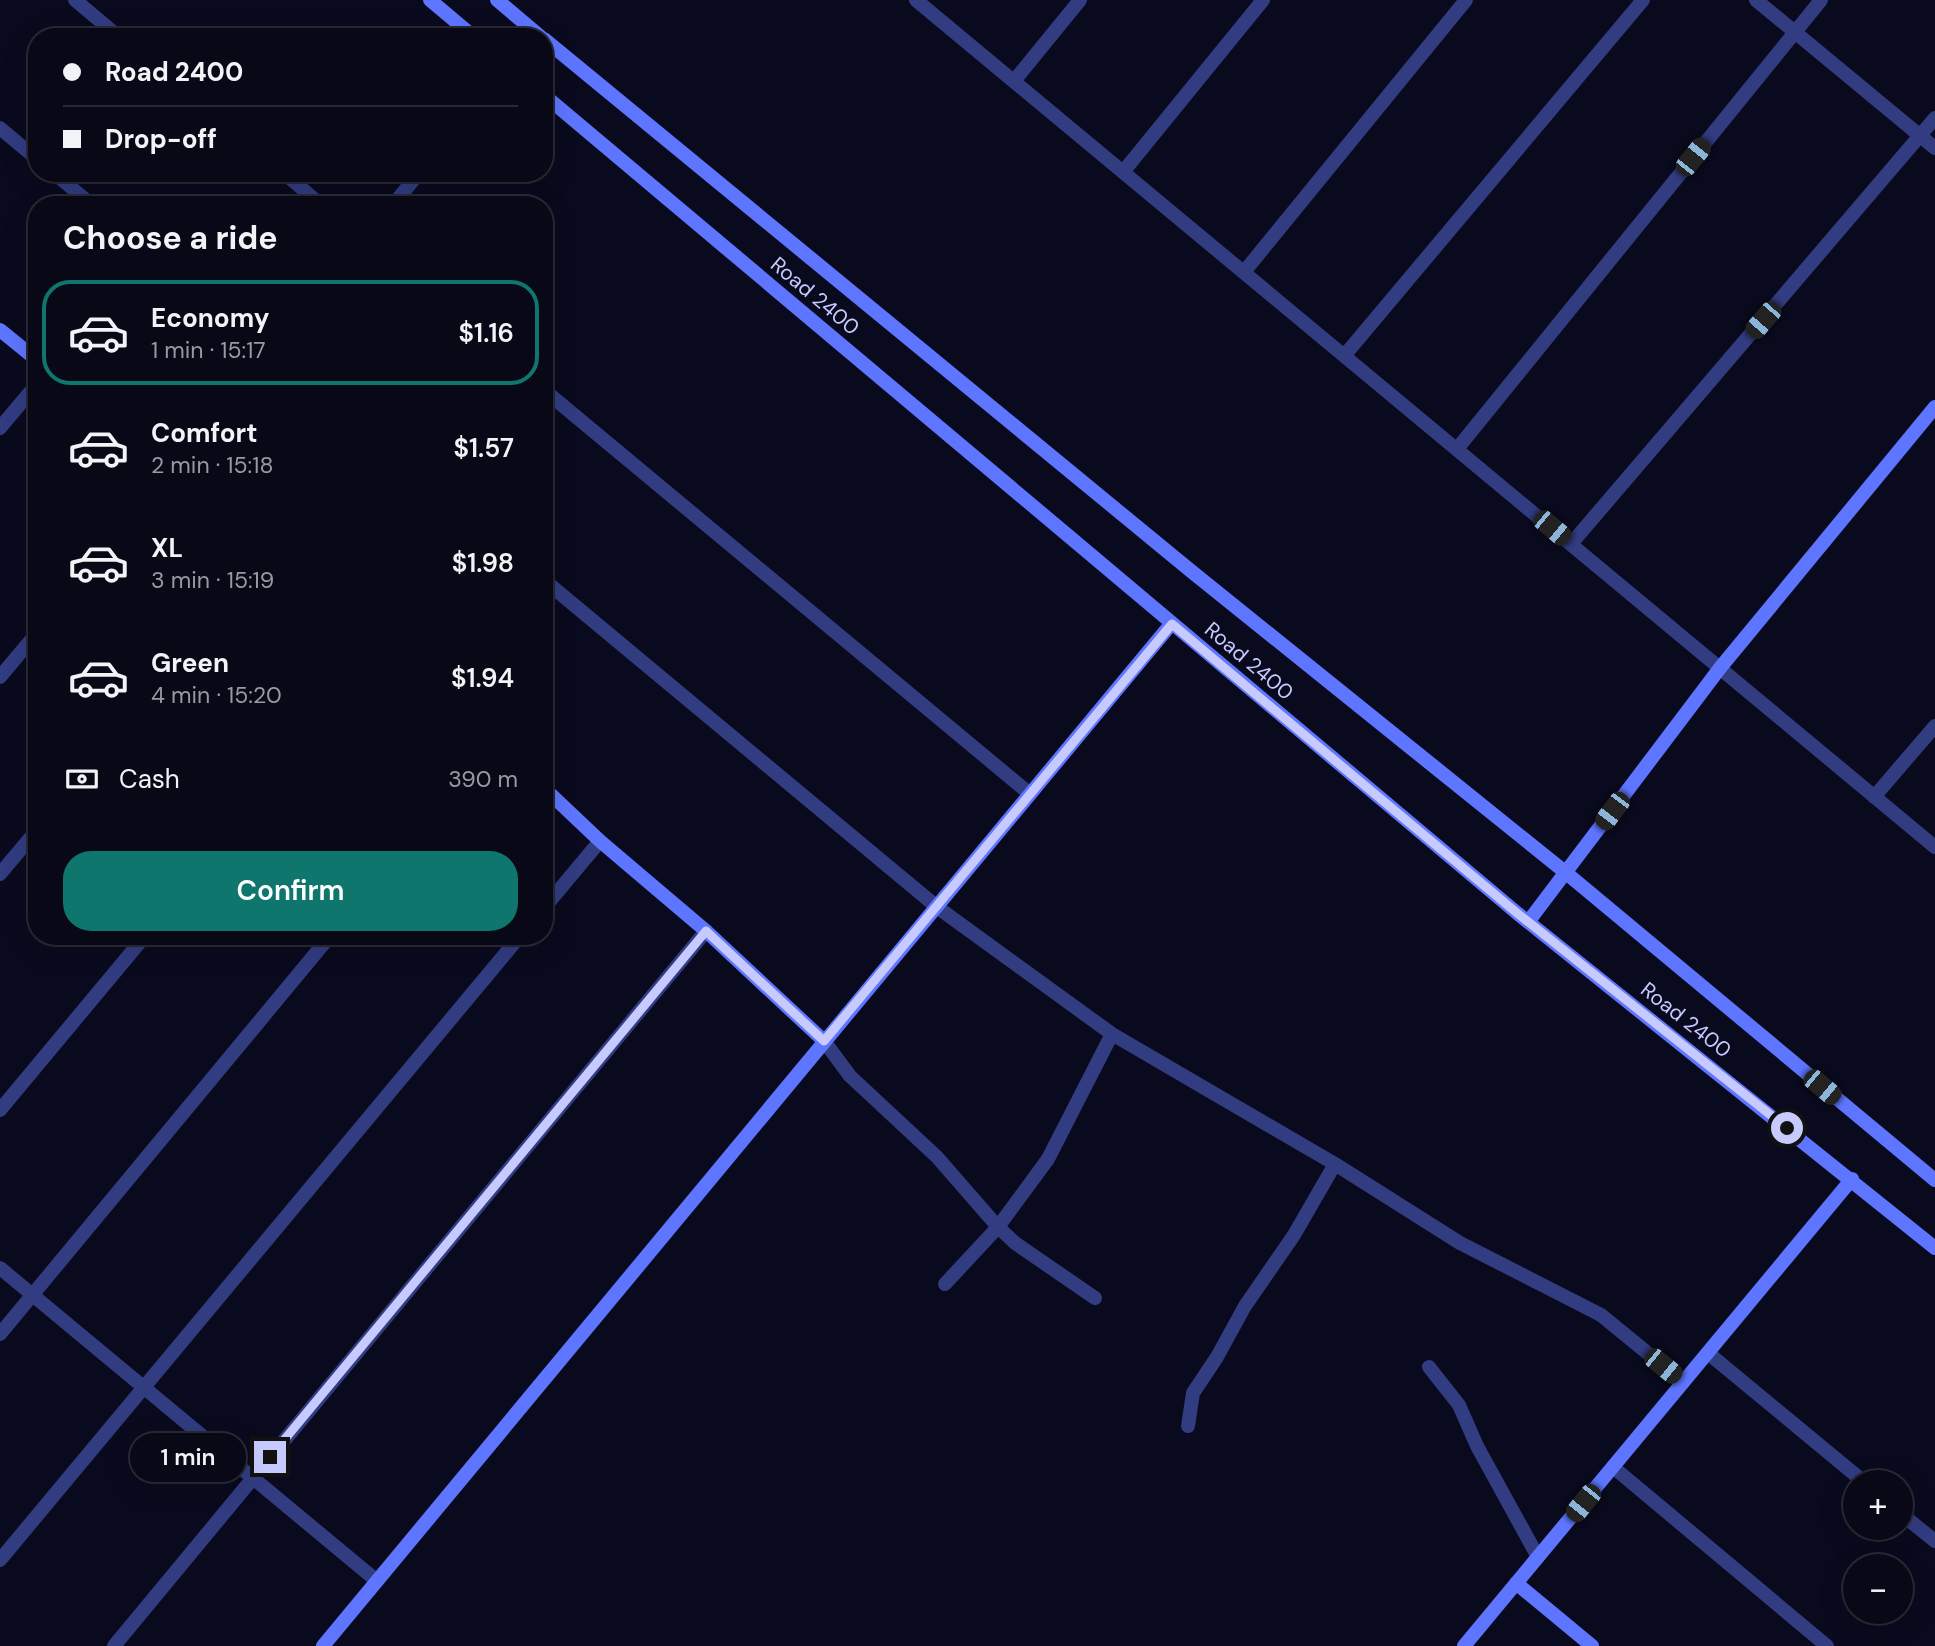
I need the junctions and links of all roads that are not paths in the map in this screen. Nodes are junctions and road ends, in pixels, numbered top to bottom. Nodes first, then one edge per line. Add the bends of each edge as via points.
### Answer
1 (75, 0) edge
2 (430, 0) edge
3 (497, 0) edge
4 (916, 0) edge
5 (1080, 0) edge
6 (1264, 0) edge
7 (1466, 0) edge
8 (1643, 0) edge
9 (1756, 0) edge
10 (1821, 0) edge
11 (108, 28) edge
12 (463, 28) edge
13 (531, 28) edge
14 (1794, 32) junction
15 (553, 46) edge
16 (1014, 82) junction
17 (553, 103) edge
18 (1935, 118) edge
19 (0, 128) edge
20 (1920, 136) junction
21 (1935, 148) edge
22 (28, 151) edge
23 (1123, 172) junction
24 (65, 182) edge
25 (294, 182) edge
26 (412, 182) edge
27 (81, 196) edge
28 (311, 196) edge
29 (400, 196) edge
30 (1244, 272) junction
31 (0, 330) edge
32 (28, 353) edge
33 (1344, 356) junction
34 (28, 394) edge
35 (553, 397) edge
36 (1935, 407) edge
37 (0, 428) edge
38 (1457, 449) junction
39 (1571, 544) junction
40 (553, 587) edge
41 (1172, 624) junction
42 (28, 644) edge
43 (1720, 668) junction
44 (0, 677) edge
45 (1935, 726) edge
46 (1030, 794) junction
47 (553, 797) edge
48 (1874, 797) junction
49 (28, 841) edge
50 (600, 841) junction
51 (1935, 847) edge
52 (1565, 872) junction
53 (0, 874) edge
54 (553, 897) edge
55 (937, 907) junction
56 (1528, 922) junction
57 (706, 931) junction
58 (138, 945) edge
59 (323, 945) edge
60 (512, 945) edge
61 (1112, 1034) junction
62 (824, 1041) junction
63 (0, 1110) edge
64 (1335, 1164) junction
65 (1852, 1179) junction
66 (1935, 1180) edge
67 (998, 1227) junction
68 (1935, 1248) edge
69 (0, 1268) edge
70 (945, 1284) dead end
71 (32, 1295) junction
72 (1095, 1298) dead end
73 (0, 1334) edge
74 (1708, 1353) junction
75 (1429, 1367) dead end
76 (1683, 1382) junction
77 (144, 1387) junction
78 (1188, 1426) dead end
79 (1613, 1467) junction
80 (1849, 1470) edge
81 (253, 1478) junction
82 (1913, 1523) edge
83 (1935, 1541) edge
84 (1538, 1557) junction
85 (0, 1560) edge
86 (377, 1581) junction
87 (1516, 1583) junction
88 (114, 1646) edge
89 (323, 1646) edge
90 (1464, 1646) edge
91 (1591, 1646) edge
92 (1828, 1646) edge

1 - 11 street
2 - 12 main road
3 - 13 main road, Road 2400
4 - 16 street
5 - 16 street
6 - 23 street
7 - 30 street
8 - 33 street
9 - 14 street
10 - 14 street
14 - 20 street
14 - 38 street
15 - 52 main road, Road 2400
16 - 23 street
17 - 41 main road, Road 2400
18 - 20 street
19 - 22 street
20 - 21 street
20 - 39 street
23 - 30 street
24 - 27 street
25 - 28 street
26 - 29 street
30 - 33 street
31 - 32 main road
33 - 38 street
34 - 37 street
35 - 46 street
36 - 43 main road
38 - 39 street
39 - 43 street
40 - 55 street
41 - 46 main road
41 - 56 main road, Road 2400
42 - 44 street
43 - 48 street
43 - 52 main road
45 - 48 street
46 - 55 main road
47 - 50 main road
48 - 51 street
49 - 53 street
50 - 54 street
50 - 57 main road
52 - 56 main road
52 - 66 main road, Road 2400
55 - 61 street
55 - 62 main road
56 - 65 main road, Road 2400
57 - 62 main road
57 - 81 street
58 - 63 street
59 - 71 street
60 - 77 street
61 - 64 street
61 - 67 street via 1048,1159
62 - 67 street via 850,1076 937,1157
62 - 86 main road
64 - 76 street via 1460,1243 1601,1315
64 - 78 street via 1193,1393
65 - 68 main road, Road 2400
65 - 74 main road
67 - 70 street
67 - 72 street
69 - 71 street
71 - 73 street
71 - 77 street
74 - 76 main road
74 - 80 street
75 - 84 street via 1459,1405
76 - 79 main road
77 - 81 street
77 - 85 street
79 - 84 main road
79 - 92 street
81 - 86 street
81 - 88 street
82 - 83 street
84 - 87 main road
86 - 89 main road
87 - 90 main road
87 - 91 main road

